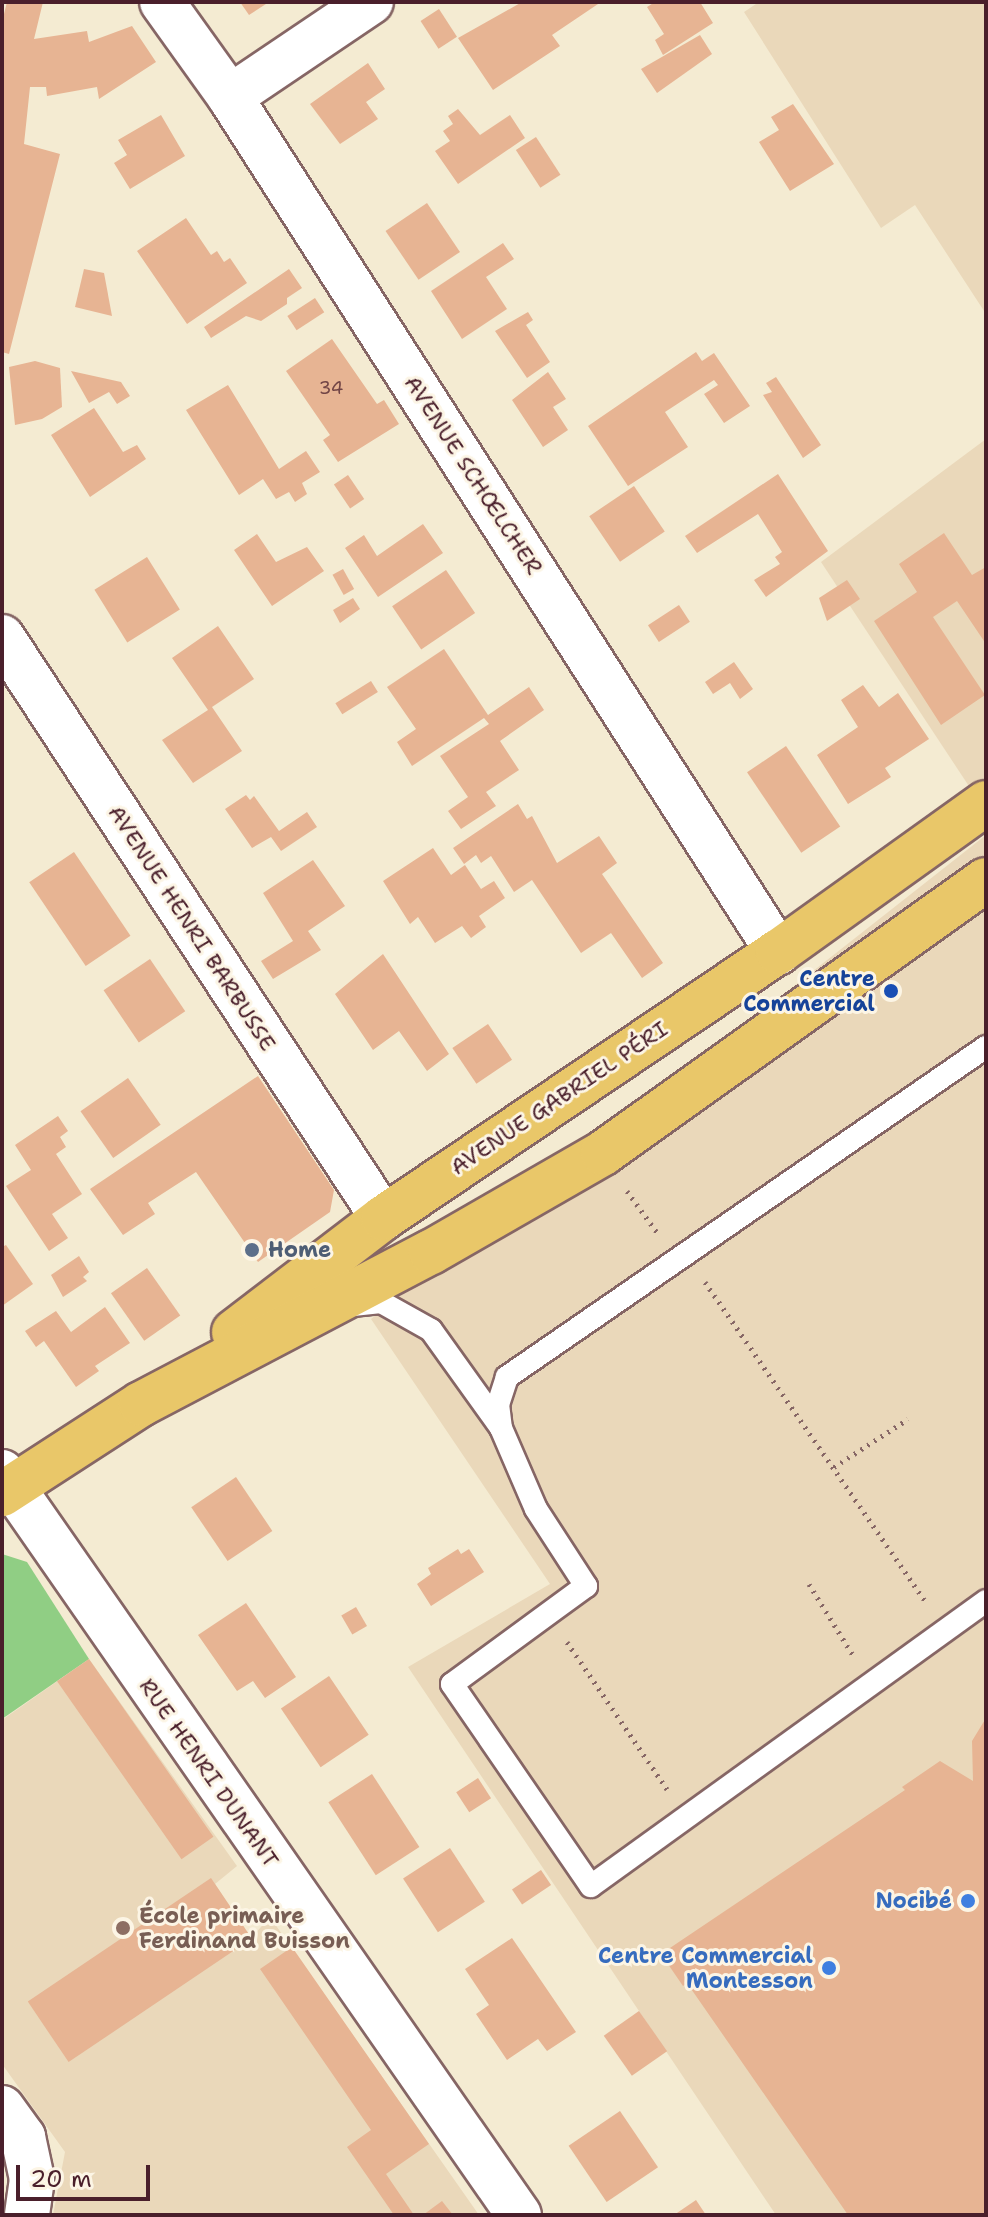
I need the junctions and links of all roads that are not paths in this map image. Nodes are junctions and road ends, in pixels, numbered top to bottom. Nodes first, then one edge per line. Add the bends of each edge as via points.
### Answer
1 (162, 2) edge
2 (371, 2) edge
3 (230, 97) junction
4 (2, 637) edge
5 (986, 803) edge
6 (986, 880) edge
7 (986, 895) edge
8 (945, 909) junction
9 (778, 952) junction
10 (986, 1047) edge
11 (383, 1218) junction
12 (324, 1308) junction
13 (141, 1404) junction
14 (501, 1428) junction
15 (5, 1484) edge
16 (986, 1601) edge
17 (2, 2108) edge
18 (27, 2215) edge
19 (519, 2215) edge

1 - 3 street, AVENUE SCHŒLCHER
2 - 3 street
3 - 9 street, AVENUE SCHŒLCHER
4 - 11 street, AVENUE HENRI BARBUSSE
5 - 9 main road, AVENUE GABRIEL PÉRI
6 - 8 main road, AVENUE GABRIEL PÉRI
7 - 8 lane
8 - 12 main road, AVENUE GABRIEL PÉRI via 603,1153
9 - 11 main road, AVENUE GABRIEL PÉRI
10 - 14 lane via 507,1377 498,1404
11 - 13 main road, AVENUE GABRIEL PÉRI
12 - 13 main road, AVENUE GABRIEL PÉRI
12 - 14 lane via 381,1302 431,1330
13 - 15 main road, AVENUE GABRIEL PÉRI
14 - 16 lane via 536,1509 586,1586 452,1684 591,1886
15 - 19 street, RUE HENRI DUNANT
17 - 18 street via 23,2137 32,2179

